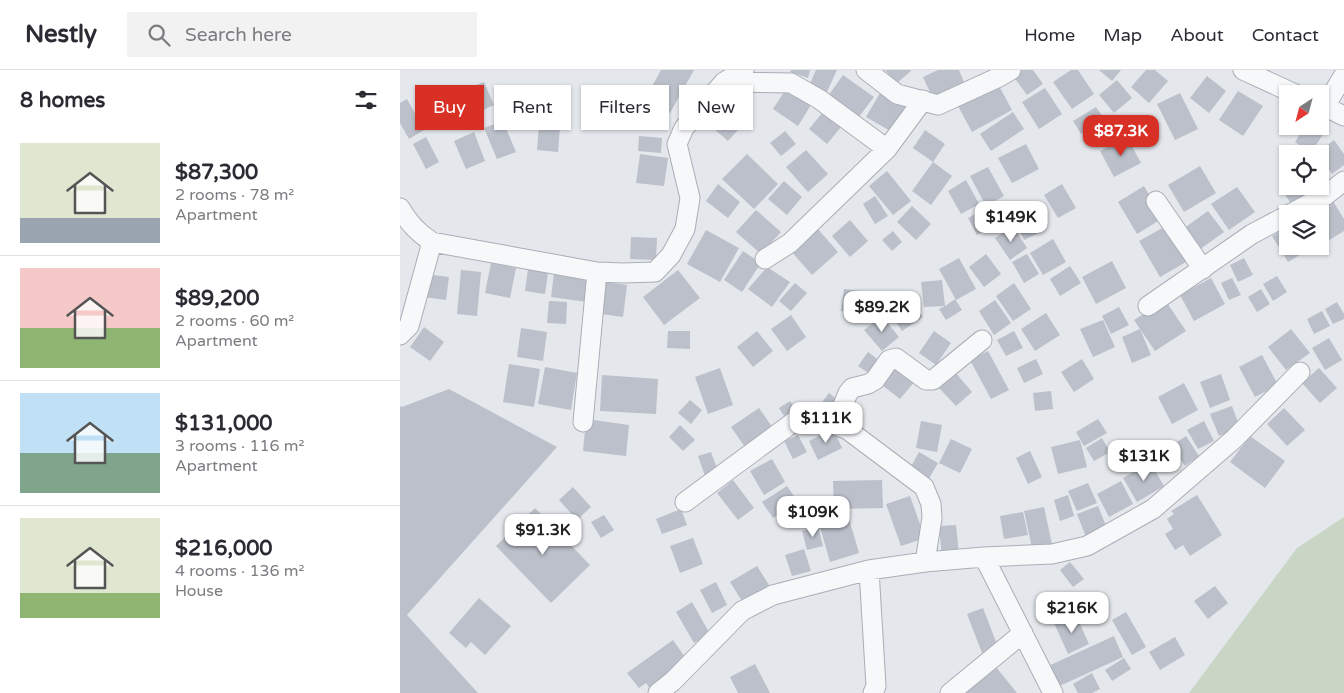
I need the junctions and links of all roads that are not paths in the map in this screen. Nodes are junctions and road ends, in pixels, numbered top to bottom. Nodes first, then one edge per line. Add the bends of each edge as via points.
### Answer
1 (744, 70) edge
2 (866, 70) edge
3 (1011, 70) edge
4 (1243, 70) edge
5 (1344, 75) edge
6 (724, 82) junction
7 (1279, 87) edge
8 (1329, 96) edge
9 (923, 100) junction
10 (1329, 108) edge
11 (1344, 116) edge
12 (887, 148) junction
13 (1344, 181) edge
14 (1156, 201) dead end
15 (1307, 205) edge
16 (400, 208) edge
17 (1279, 219) edge
18 (432, 242) junction
19 (765, 260) dead end
20 (1203, 269) junction
21 (597, 272) junction
22 (1148, 306) dead end
23 (400, 335) edge
24 (982, 340) dead end
25 (1300, 372) dead end
26 (583, 422) dead end
27 (835, 425) junction
28 (684, 502) dead end
29 (984, 557) junction
30 (925, 562) junction
31 (869, 570) junction
32 (1023, 633) junction
33 (658, 693) edge
34 (873, 693) edge
35 (950, 693) edge
36 (1053, 693) edge

1 - 6 street
2 - 9 street via 897,94
3 - 9 street via 938,105
4 - 7 street
5 - 8 street
6 - 12 street via 791,84 819,99
6 - 21 street via 684,128 677,144 690,198 686,229 671,254 655,272
9 - 12 street
10 - 11 street
12 - 19 street via 790,243
13 - 15 street
14 - 20 street
16 - 18 street via 408,223
17 - 20 street via 1252,234
18 - 21 street
18 - 23 street via 409,326
20 - 22 street
21 - 26 street
24 - 27 street via 933,380 926,380 896,358 888,360 875,380 848,392
25 - 29 street via 1234,439 1152,509 1087,546 1052,554
27 - 28 street via 823,420 795,421
27 - 30 street via 848,430 924,487 931,504 932,518
29 - 30 street
29 - 32 street
30 - 31 street
31 - 33 street via 773,595 742,611
31 - 34 street via 876,686
32 - 35 street
32 - 36 street

